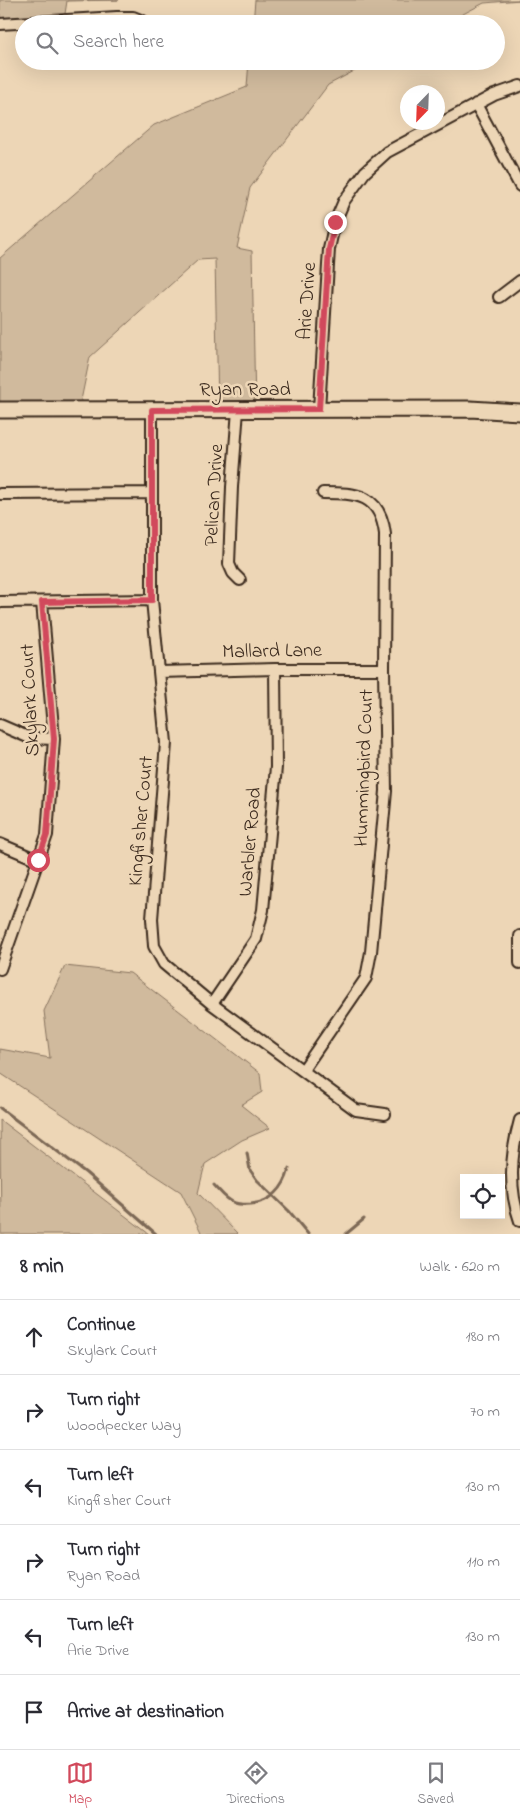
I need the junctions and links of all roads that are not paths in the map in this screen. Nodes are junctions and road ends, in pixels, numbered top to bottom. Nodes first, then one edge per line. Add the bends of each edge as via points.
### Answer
1 (15, 23) edge
2 (0, 24) edge
3 (520, 86) edge
4 (476, 104) junction
5 (520, 186) edge
6 (520, 281) edge
7 (499, 297) dead end
8 (319, 409) junction
9 (0, 410) edge
10 (152, 410) junction
11 (238, 410) junction
12 (520, 412) edge
13 (152, 493) junction
14 (322, 493) dead end
15 (0, 494) edge
16 (240, 580) dead end
17 (152, 600) junction
18 (0, 602) edge
19 (42, 602) junction
20 (275, 669) junction
21 (384, 670) junction
22 (160, 672) junction
23 (0, 724) edge
24 (54, 739) junction
25 (0, 844) edge
26 (38, 860) junction
27 (520, 936) edge
28 (520, 963) edge
29 (0, 969) edge
30 (212, 1004) junction
31 (303, 1070) junction
32 (384, 1114) dead end
33 (520, 1120) edge
34 (520, 1221) edge

1 - 2 street
3 - 4 street, Arie Drive
4 - 5 street
4 - 8 street, Arie Drive via 387,152 365,172 344,201 329,249
6 - 7 street
8 - 11 street, Ryan Road
8 - 12 street, Ryan Road
9 - 10 street, Ryan Road
10 - 11 street, Ryan Road
10 - 13 street, Kingfisher Court
11 - 16 street, Pelican Drive via 229,564
13 - 15 street
13 - 17 street, Kingfisher Court
14 - 21 street, Hummingbird Court via 361,496 382,515 385,534
17 - 19 street
17 - 22 street, Kingfisher Court
18 - 19 street
19 - 24 street, Skylark Court
20 - 21 street, Mallard Lane
20 - 22 street, Mallard Lane
20 - 30 street, Warbler Road via 276,767 263,910 256,939
21 - 31 street, Hummingbird Court via 386,792 366,978
22 - 30 street, Kingfisher Court via 166,743 152,919 154,946 164,964
23 - 24 street via 30,738
24 - 26 street, Skylark Court via 47,835
25 - 26 street
26 - 29 street, Skylark Court
27 - 28 street
30 - 31 street, Kingfisher Court
31 - 32 street, Kingfisher Court via 356,1110
33 - 34 street via 512,1178

